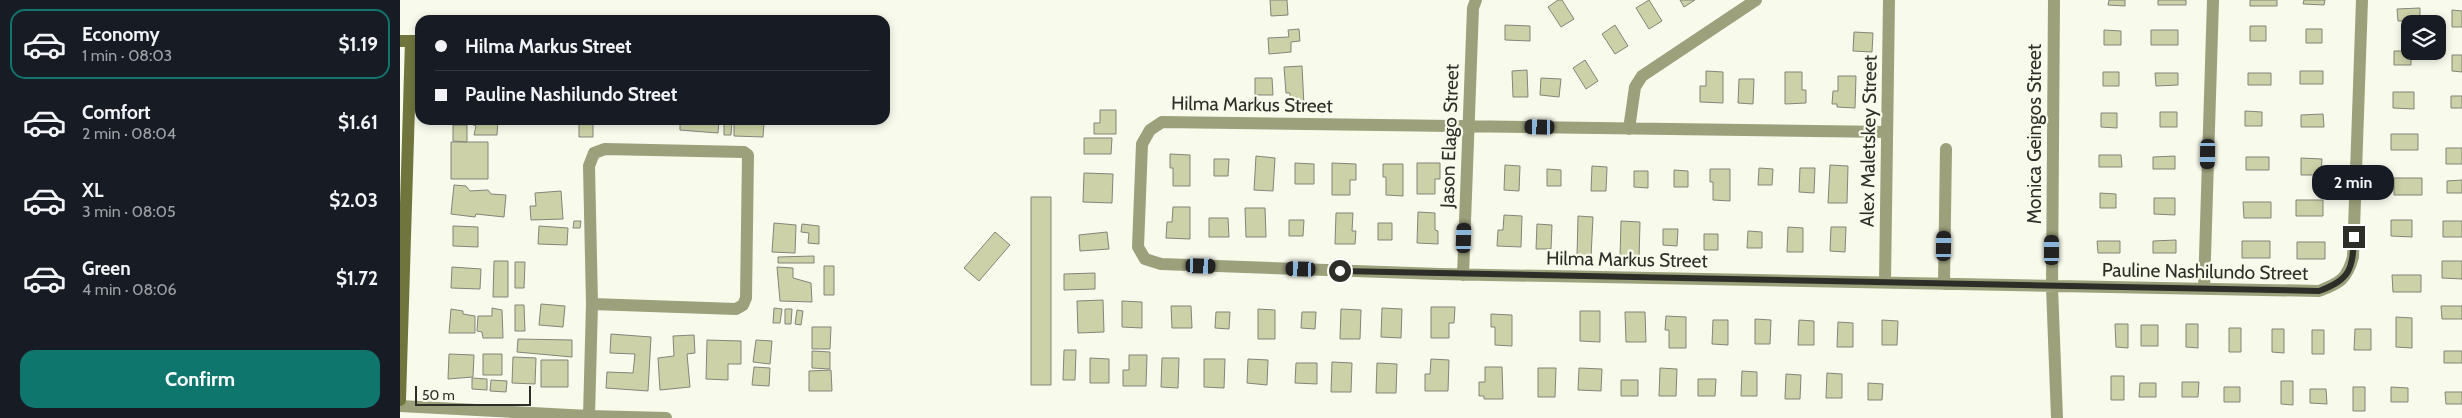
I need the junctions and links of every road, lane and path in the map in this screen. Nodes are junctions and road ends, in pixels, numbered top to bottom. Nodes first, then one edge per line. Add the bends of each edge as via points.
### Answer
1 (1476, 0) edge
2 (1756, 0) edge
3 (1889, 0) edge
4 (2054, 0) edge
5 (2213, 0) edge
6 (2362, 0) edge
7 (410, 41) edge
8 (1468, 126) junction
9 (1629, 129) junction
10 (1887, 132) junction
11 (1946, 149) dead end
12 (1463, 275) junction
13 (1884, 282) junction
14 (1944, 284) junction
15 (2052, 287) junction
16 (2204, 288) junction
17 (592, 304) junction
18 (400, 400) edge
19 (400, 406) edge
20 (589, 416) junction
21 (666, 418) edge
22 (2057, 418) edge

1 - 8 street, Jason Elago Street
2 - 9 street via 1642,76 1635,87
3 - 10 street, Alex Maletskey Street
4 - 15 street, Monica Geingos Street
5 - 16 street
6 - 16 street, Pauline Nashilundo Street via 2353,257 2349,273 2337,285 2319,291
7 - 18 street
8 - 9 street, Hilma Markus Street
8 - 12 street, Jason Elago Street
8 - 12 street, Hilma Markus Street via 1162,122 1150,130 1142,144 1138,247 1146,259 1161,264
9 - 10 street, Hilma Markus Street
10 - 13 street, Alex Maletskey Street
11 - 14 street
12 - 13 street, Hilma Markus Street
13 - 14 street, Hilma Markus Street
14 - 15 street, Hilma Markus Street
15 - 16 street, Pauline Nashilundo Street
15 - 22 street, Monica Geingos Street
17 - 17 street via 590,166 594,154 605,149 744,152 748,155 746,298 743,305 736,308
17 - 20 street
19 - 20 street
20 - 21 street

